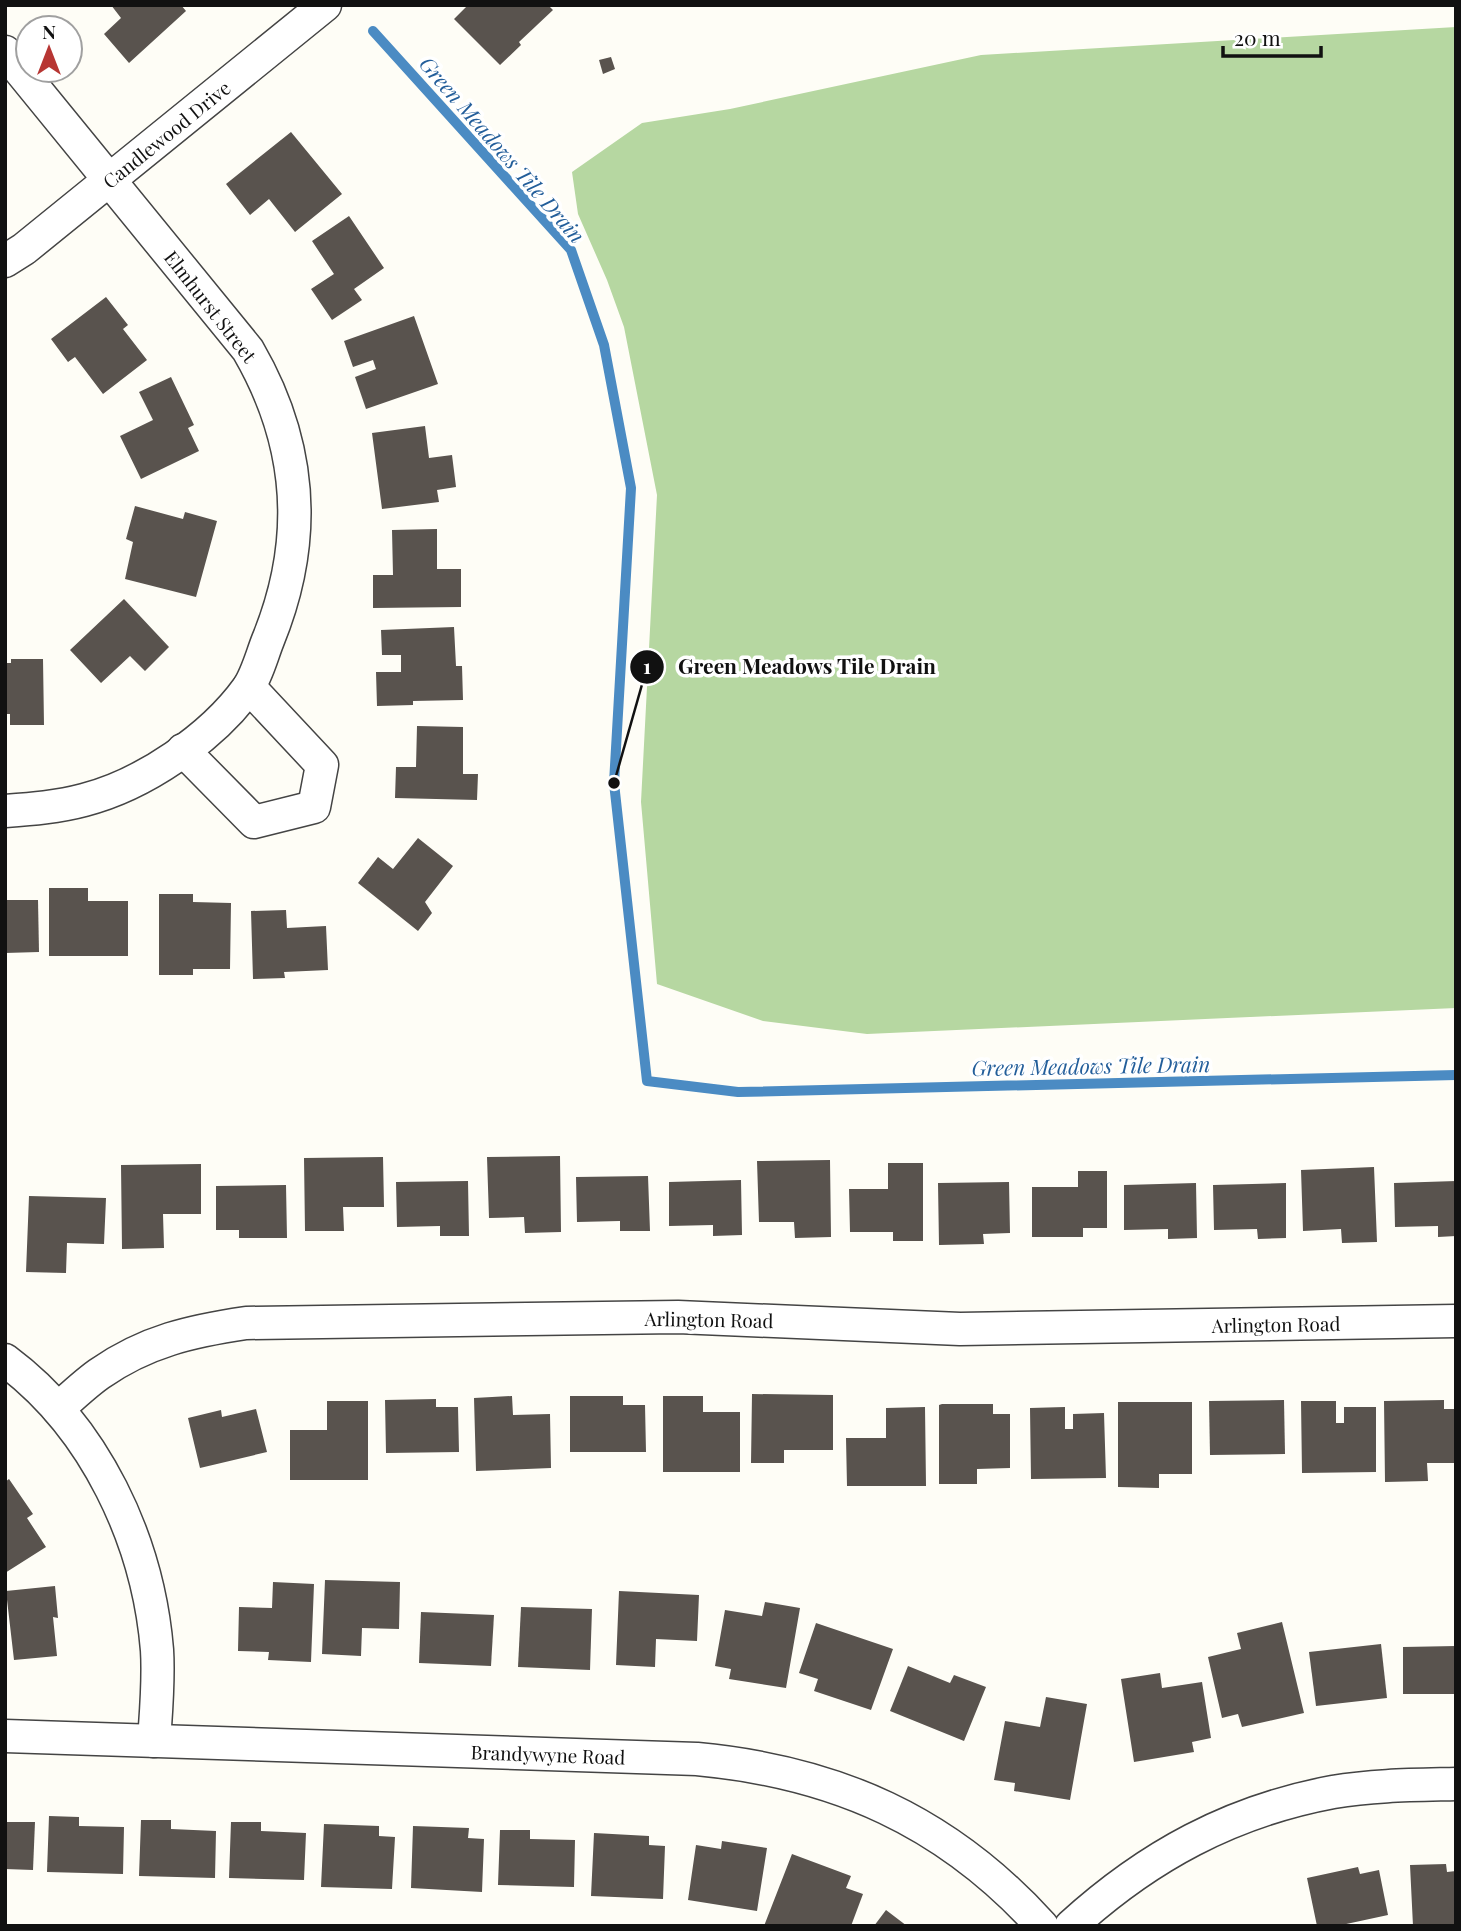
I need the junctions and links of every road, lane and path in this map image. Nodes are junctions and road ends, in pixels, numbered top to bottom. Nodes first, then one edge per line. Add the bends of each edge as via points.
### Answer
1 (325, 5) edge
2 (5, 52) edge
3 (110, 179) junction
4 (5, 261) edge
5 (249, 687) junction
6 (183, 750) junction
7 (5, 811) edge
8 (1456, 1321) edge
9 (5, 1360) edge
10 (58, 1409) junction
11 (5, 1736) edge
12 (153, 1741) junction
13 (1456, 1784) edge
14 (1042, 1926) edge
15 (1071, 1926) edge

1 - 3 street, Candlewood Drive
2 - 3 street, Elmhurst Street
3 - 4 street, Candlewood Drive
3 - 5 street, Elmhurst Street via 248,350 281,419 293,472 295,528 285,591
5 - 6 street, Elmhurst Street
5 - 6 street via 322,765 314,807 254,822
6 - 7 street, Elmhurst Street via 121,788 87,800
8 - 10 street, Arlington Road via 960,1329 678,1317 246,1323 194,1331 145,1348 99,1374
9 - 10 street
10 - 12 street via 109,1484 141,1563 157,1652
11 - 12 street, Brandywyne Road
12 - 14 street, Brandywyne Road via 697,1759 779,1770 859,1795 933,1833 997,1881
13 - 15 street via 1335,1792 1227,1822 1164,1854 1107,1893

